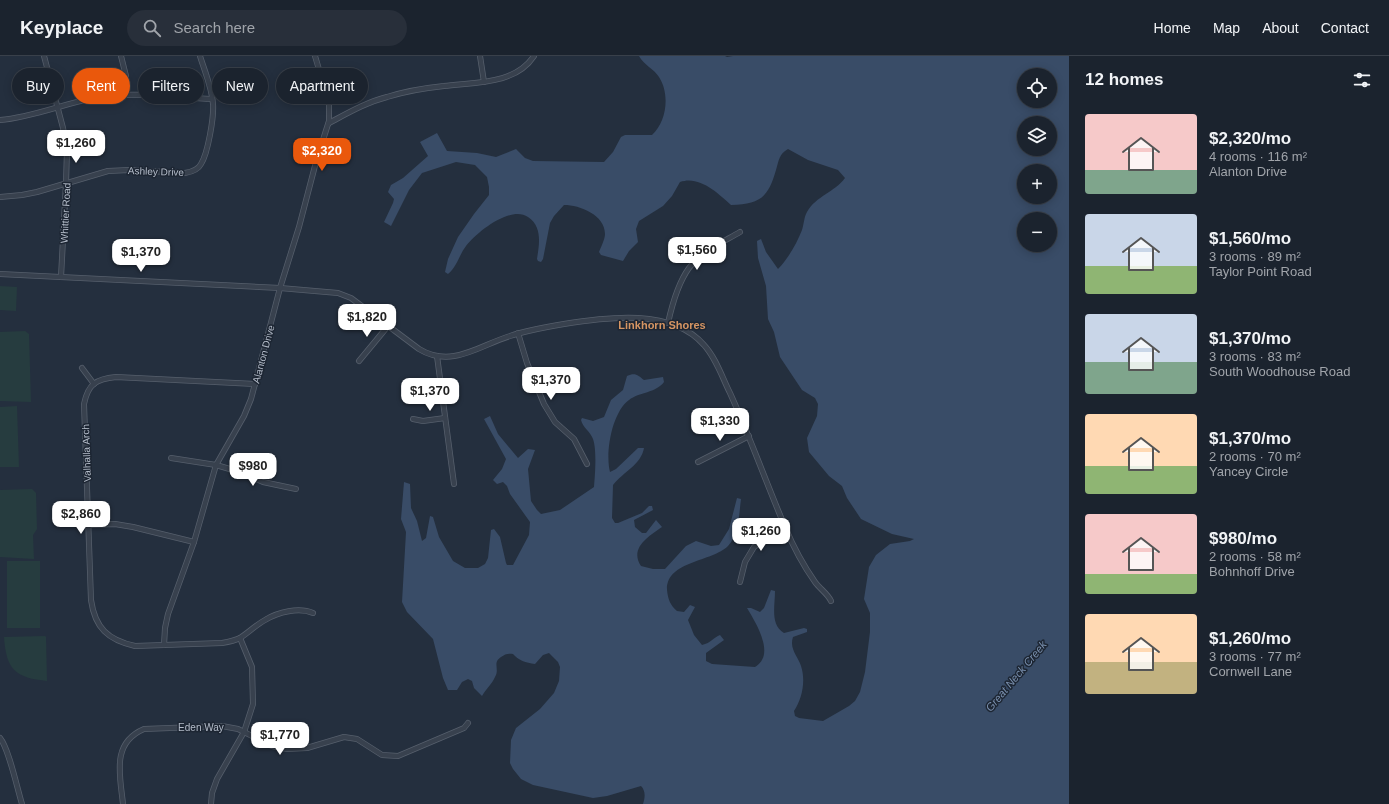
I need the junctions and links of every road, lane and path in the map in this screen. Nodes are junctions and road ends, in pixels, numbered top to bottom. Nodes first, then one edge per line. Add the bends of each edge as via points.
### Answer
1 (44, 56) edge
2 (121, 56) edge
3 (200, 56) edge
4 (315, 56) edge
5 (480, 56) edge
6 (534, 56) edge
7 (124, 68) edge
8 (484, 82) junction
9 (130, 95) edge
10 (212, 99) joint
11 (72, 104) edge
12 (212, 104) edge
13 (58, 107) junction
14 (0, 120) edge
15 (329, 123) junction
16 (66, 183) junction
17 (0, 197) edge
18 (740, 232) dead end
19 (0, 274) edge
20 (61, 277) junction
21 (280, 288) junction
22 (668, 323) junction
23 (388, 326) junction
24 (518, 333) junction
25 (437, 356) junction
26 (359, 361) dead end
27 (82, 368) dead end
28 (94, 384) junction
29 (255, 384) junction
30 (445, 418) junction
31 (413, 419) dead end
32 (749, 436) junction
33 (171, 458) dead end
34 (698, 462) dead end
35 (587, 464) dead end
36 (216, 465) junction
37 (454, 484) dead end
38 (296, 489) dead end
39 (89, 525) junction
40 (784, 525) junction
41 (194, 542) junction
42 (740, 582) dead end
43 (831, 601) dead end
44 (313, 613) dead end
45 (240, 638) junction
46 (164, 645) junction
47 (468, 723) dead end
48 (244, 732) junction
49 (0, 738) edge
50 (22, 804) edge
51 (123, 804) edge
52 (210, 804) edge

1 - 13 street, Whittier Road
2 - 7 street
3 - 10 street, Ashley Drive
4 - 15 street, Alanton Drive via 328,103
5 - 8 street
6 - 8 street via 518,71
8 - 15 street via 421,89 386,97
9 - 10 street
11 - 13 street
12 - 16 street, Ashley Drive via 212,121 204,156 201,165 194,171 108,171
13 - 14 street
13 - 16 street, Whittier Road via 67,150
15 - 21 street, Alanton Drive
16 - 17 street, Ashley Drive via 37,192
16 - 20 street, Whittier Road
18 - 22 street via 707,252 689,268 676,296
19 - 20 street
20 - 21 street
21 - 23 street via 345,295
21 - 29 street, Alanton Drive
22 - 24 street via 605,319
22 - 32 street via 694,335 710,352
23 - 25 street via 419,349
23 - 26 street
24 - 25 street via 467,354
24 - 35 street via 544,404 555,422 577,443
25 - 30 street
27 - 28 street
28 - 29 street via 102,379 116,377
28 - 39 street, Valhalla Arch via 86,393 84,404
29 - 36 street, Alanton Drive via 244,416
30 - 31 street via 423,421
30 - 37 street
32 - 34 street
32 - 40 street
33 - 36 street
36 - 38 street via 264,482
36 - 41 street, Alanton Drive
39 - 41 street via 115,524
39 - 46 street, Valhalla Arch via 91,600 96,621 108,635 121,643 135,646
40 - 42 street via 754,547 745,562
40 - 43 street via 808,572
41 - 46 street, Alanton Drive via 168,614
44 - 45 street, Valhalla Arch via 301,610 273,616
45 - 46 street, Valhalla Arch via 222,643
45 - 48 street via 252,667 253,685 253,704
47 - 48 street, Eden Way via 464,728 434,742 392,757 382,755 353,737 304,748 286,749 272,746
48 - 51 street, Eden Way via 213,725 150,728 139,731 129,739 121,753
48 - 52 street via 217,779
49 - 50 street via 10,760

